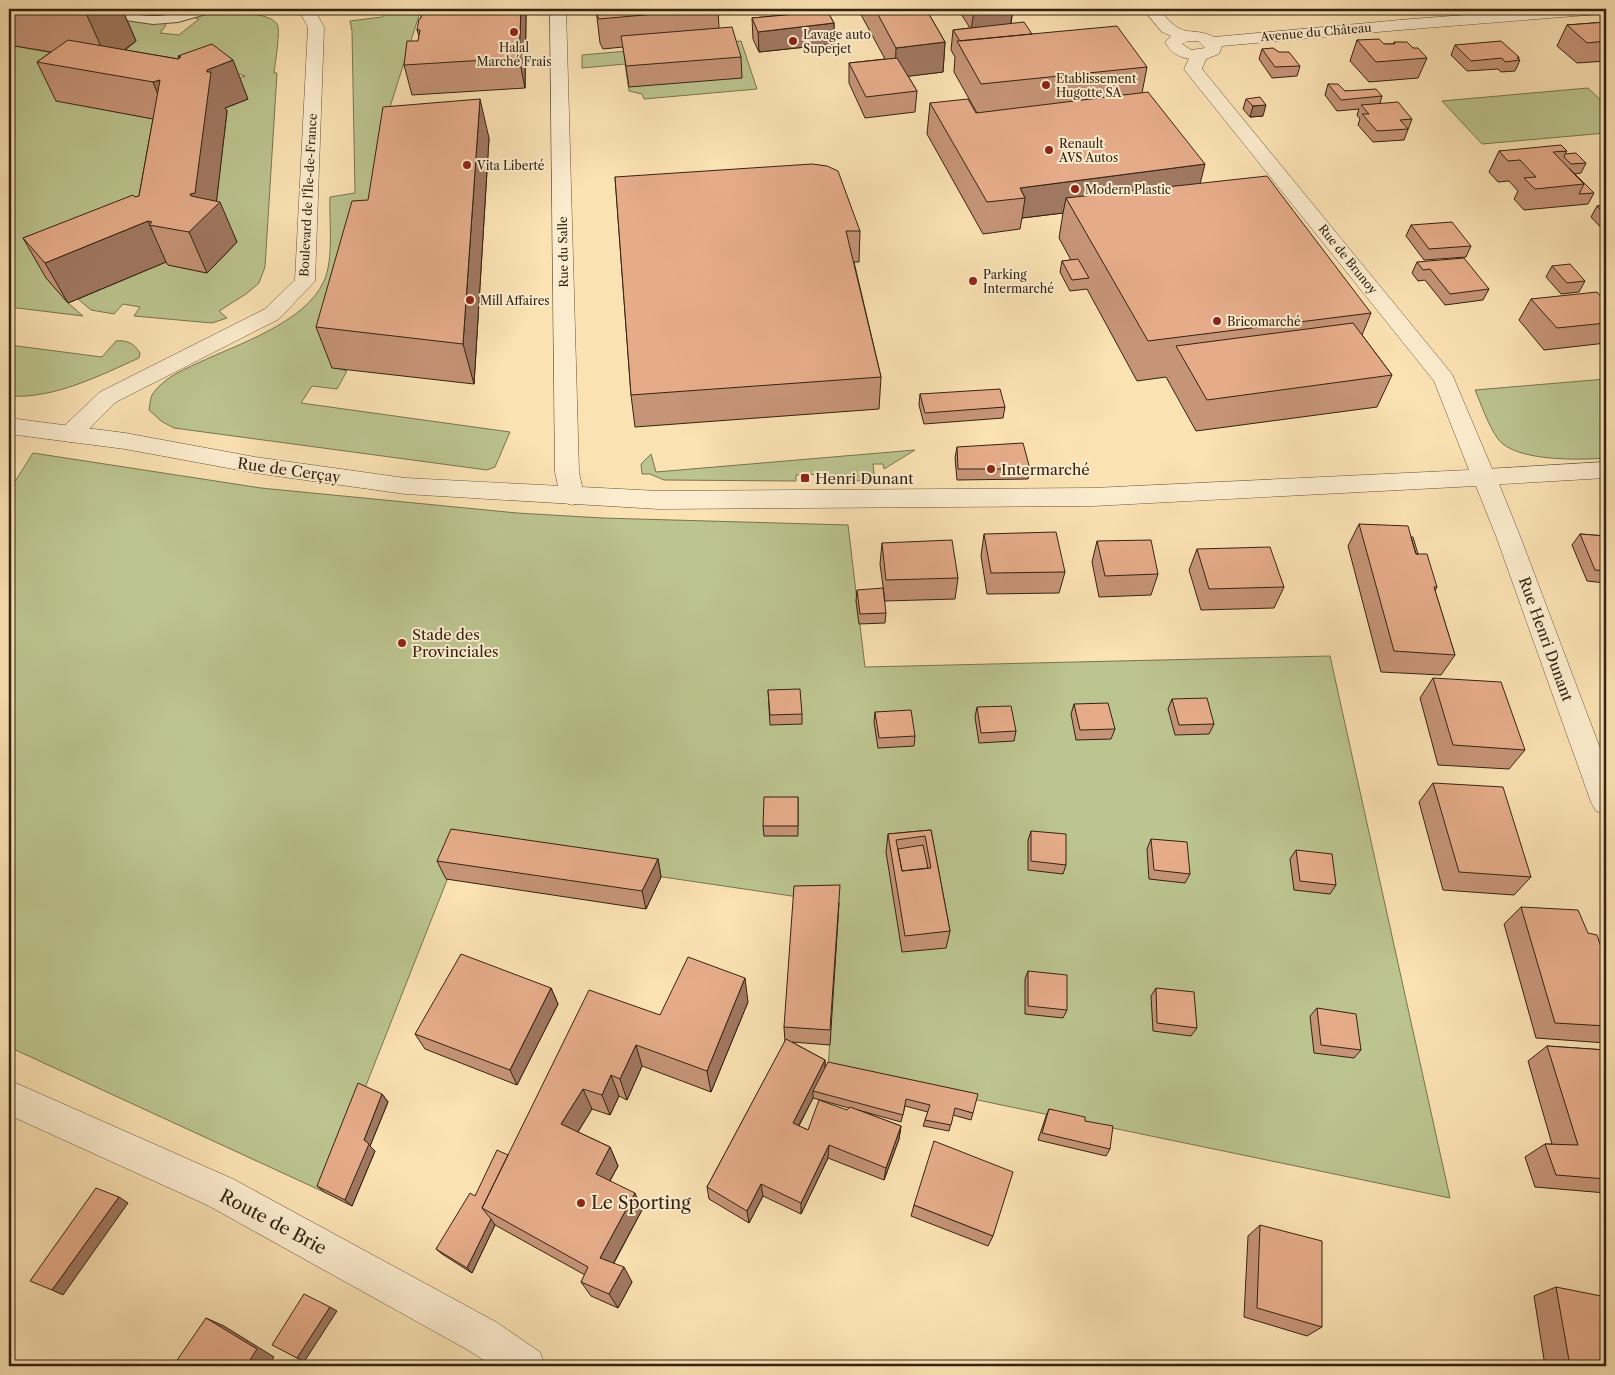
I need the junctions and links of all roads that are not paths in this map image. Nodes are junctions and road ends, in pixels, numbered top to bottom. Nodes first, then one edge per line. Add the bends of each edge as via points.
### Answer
1 (78, 9) edge
2 (208, 9) edge
3 (306, 9) edge
4 (558, 9) edge
5 (1151, 9) edge
6 (1384, 9) edge
7 (1600, 9) edge
8 (1400, 25) junction
9 (1206, 48) junction
10 (9, 426) edge
11 (70, 434) junction
12 (1606, 470) edge
13 (1486, 477) junction
14 (572, 496) junction
15 (1606, 802) edge
16 (9, 1097) edge
17 (526, 1366) edge

1 - 2 lane via 160,20
3 - 11 street, Boulevard de l'Île-de-France via 316,27 305,282 272,314 108,397
4 - 14 street, Rue du Salle via 567,472
5 - 9 street, Avenue du Château via 1168,29 1184,36 1196,36
6 - 8 street
7 - 8 street, Avenue du Château
8 - 9 street, Avenue du Château
9 - 13 street, Rue de Brunoy via 1193,69 1444,379
10 - 11 street, Rue de Cerçay
11 - 14 street, Rue de Cerçay via 405,486
12 - 13 street, Rue de Cerçay
13 - 14 street, Rue de Cerçay via 1093,497 659,500
13 - 15 street, Rue Henri Dunant
16 - 17 street, Route de Brie via 220,1192 482,1336

